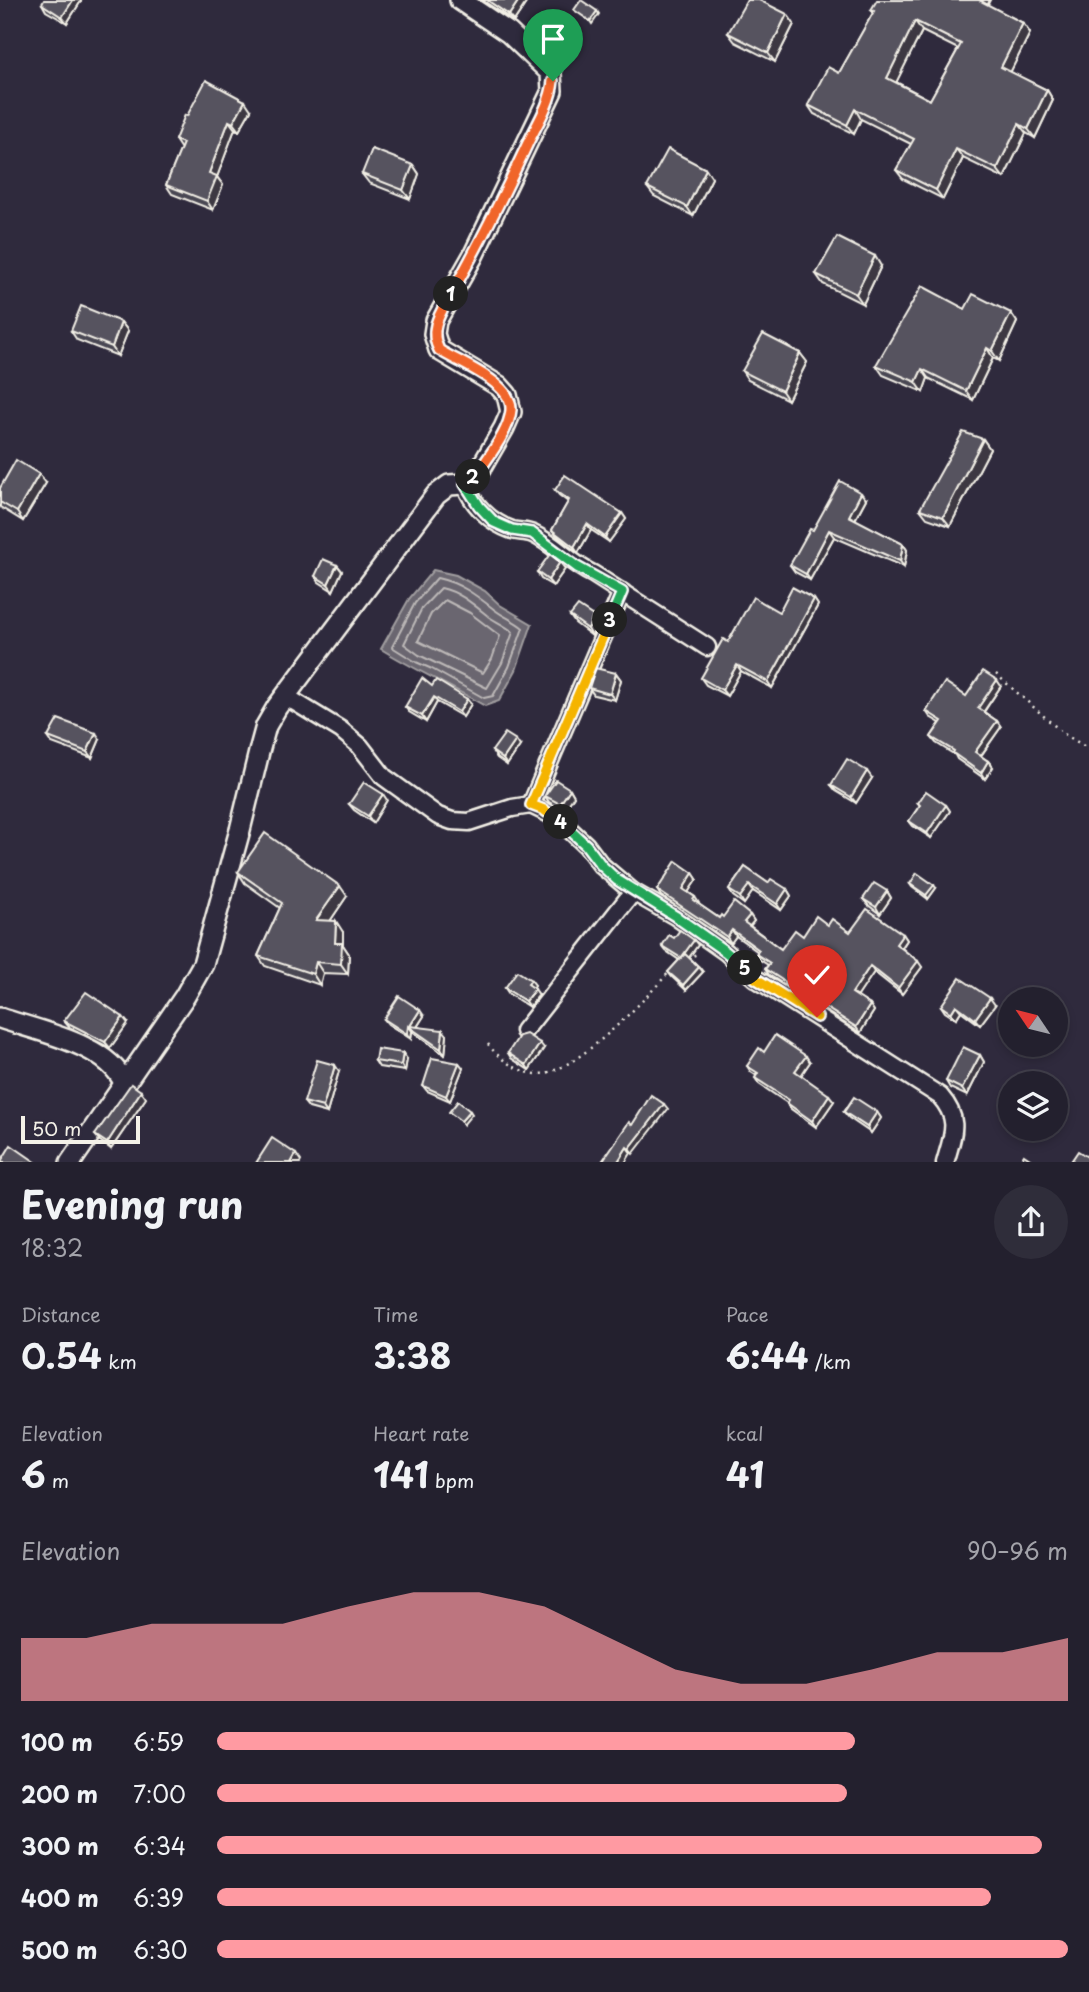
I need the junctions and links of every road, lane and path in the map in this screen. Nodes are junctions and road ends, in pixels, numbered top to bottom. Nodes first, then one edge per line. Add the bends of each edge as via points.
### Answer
1 (460, 0) edge
2 (465, 484) junction
3 (622, 592) junction
4 (707, 647) dead end
5 (996, 674) dead end
6 (283, 698) junction
7 (1089, 749) edge
8 (531, 805) junction
9 (633, 891) junction
10 (699, 953) dead end
11 (684, 960) edge
12 (676, 964) edge
13 (0, 1018) edge
14 (523, 1031) dead end
15 (488, 1044) dead end
16 (124, 1083) junction
17 (72, 1162) edge
18 (945, 1162) edge

1 - 2 street via 509,33 551,73 553,81 494,214 436,321 439,350 491,380 510,402 505,428 478,473
2 - 3 street via 494,522 532,533 577,567
2 - 6 street via 449,485 436,495
3 - 4 street
3 - 8 street
5 - 7 path via 1063,734
6 - 8 street via 341,730 384,777 439,816 469,822
6 - 16 street via 266,726 203,964
8 - 9 street via 556,817
9 - 14 street
9 - 18 street via 726,952 755,978 940,1096 954,1119
10 - 11 path
12 - 15 path via 596,1045 563,1066 538,1074 519,1069 502,1060
13 - 16 street via 89,1049 112,1065
16 - 17 street

